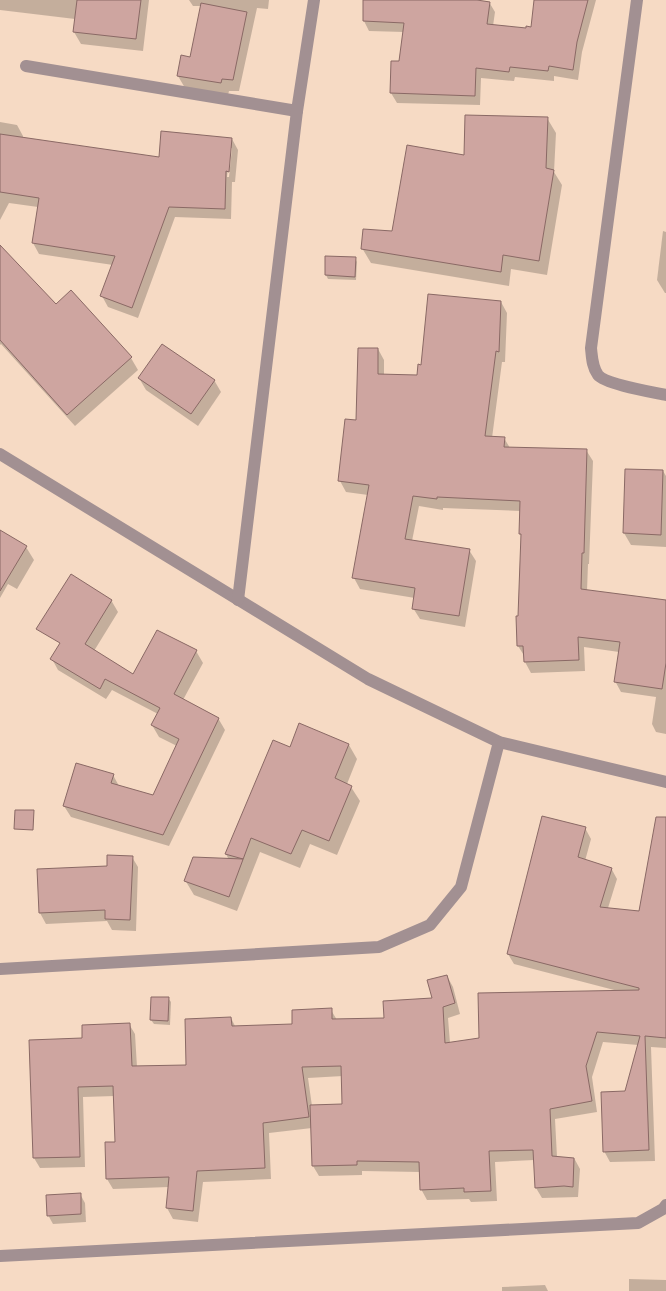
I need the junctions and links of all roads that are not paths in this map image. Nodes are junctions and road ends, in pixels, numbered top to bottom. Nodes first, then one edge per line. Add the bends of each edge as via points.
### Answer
1 (314, 0) edge
2 (637, 0) edge
3 (26, 66) dead end
4 (297, 111) junction
5 (666, 395) edge
6 (0, 454) edge
7 (238, 600) junction
8 (499, 742) junction
9 (666, 782) edge
10 (0, 969) edge
11 (666, 1205) edge
12 (0, 1256) edge

1 - 4 street
2 - 5 street via 591,348 593,366 598,376 611,382
3 - 4 street
4 - 7 street
6 - 7 street
7 - 8 street via 368,679
8 - 9 street
8 - 10 street via 461,887 430,925 379,947
11 - 12 street via 638,1223

